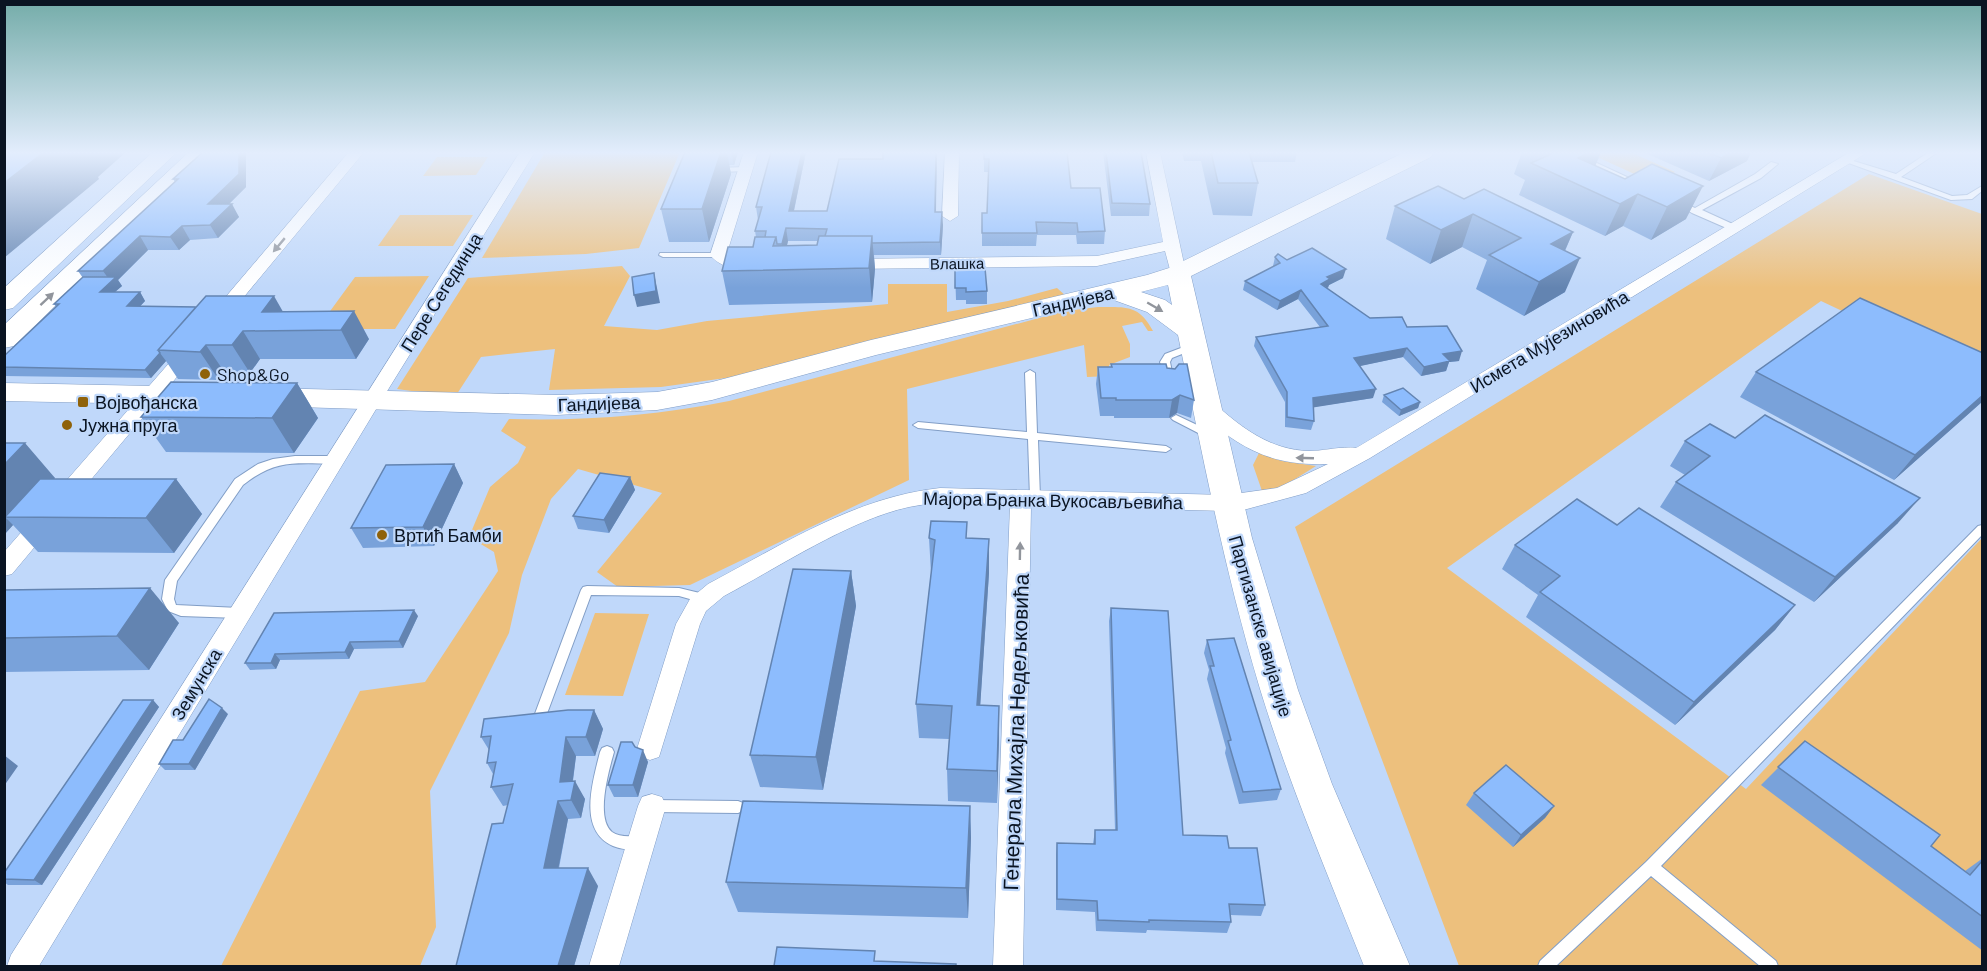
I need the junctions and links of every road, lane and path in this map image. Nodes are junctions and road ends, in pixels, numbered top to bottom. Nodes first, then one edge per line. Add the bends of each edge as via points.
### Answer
1 (117, 197) edge
2 (154, 197) edge
3 (319, 197) edge
4 (500, 197) edge
5 (737, 197) edge
6 (951, 197) edge
7 (1162, 197) edge
8 (1331, 197) edge
9 (1719, 197) edge
10 (1786, 197) edge
11 (1675, 201) edge
12 (1695, 210) junction
13 (950, 216) dead end
14 (1734, 228) junction
15 (1172, 246) junction
16 (663, 255) dead end
17 (718, 255) junction
18 (833, 264) edge
19 (764, 265) edge
20 (1178, 273) junction
21 (1113, 291) junction
22 (4, 302) edge
23 (4, 340) edge
24 (1193, 340) junction
25 (1030, 373) dead end
26 (1169, 382) edge
27 (4, 392) edge
28 (151, 394) junction
29 (371, 401) junction
30 (1199, 421) junction
31 (918, 425) dead end
32 (1032, 436) junction
33 (1166, 449) dead end
34 (1363, 453) junction
35 (335, 460) junction
36 (1028, 498) junction
37 (1227, 503) junction
38 (1983, 529) edge
39 (4, 567) edge
40 (704, 598) junction
41 (239, 613) junction
42 (539, 719) edge
43 (650, 749) dead end
44 (607, 752) dead end
45 (652, 806) joint
46 (738, 807) dead end
47 (641, 843) junction
48 (1651, 867) junction
49 (22, 966) edge
50 (604, 966) edge
51 (1008, 966) edge
52 (1387, 966) edge
53 (1545, 966) edge
54 (1771, 966) edge

1 - 22 main road
23 -> 2 main road
3 -> 28 street
4 - 29 street, Пере Сегединца
5 - 17 street
6 - 13 street
7 - 15 street
8 - 20 main road, Гандијева
9 - 12 lane
10 - 14 street, Исмета Мујезиновића
11 - 12 lane
12 - 14 lane
14 - 34 street, Исмета Мујезиновића
15 - 18 street, Влашка via 1155,246 1097,261
15 - 20 street
16 - 17 lane
17 - 19 street via 726,262
20 - 21 main road, Гандијева
20 - 24 main road, Партизанске авијације
21 -> 24 main road via 1156,306
21 - 29 main road, Гандијева via 872,348 712,391 657,401 556,405
24 - 26 lane via 1168,356 1165,362
24 - 30 main road, Партизанске авијације
25 - 32 lane
27 - 28 main road, Гандијева
28 - 29 main road, Гандијева
28 - 39 street
29 - 35 street, Земунска
34 -> 30 street via 1297,458 1275,453
30 - 37 main road, Партизанске авијације
31 - 32 lane
32 - 33 lane
32 - 36 lane
34 - 37 street, Исмета Мујезиновића via 1281,496
35 - 41 street, Земунска
35 - 41 lane via 271,462 248,475 239,482 171,580 168,599 172,608
36 - 37 street, Мајора Бранка Вукосављевића
36 - 40 street, Мајора Бранка Вукосављевића via 940,496 892,503 846,521
51 -> 36 street, Генерала Михајла Недељковића
37 - 52 main road, Партизанске авијације via 1294,737
38 - 48 lane
40 - 42 lane via 679,592 587,590
40 - 43 street, Мајора Бранка Вукосављевића via 688,624
41 - 49 street, Земунска
44 - 47 lane via 597,819 606,836 615,841
45 - 46 lane
45 - 47 street
47 - 50 street
48 - 53 lane
48 - 54 lane

